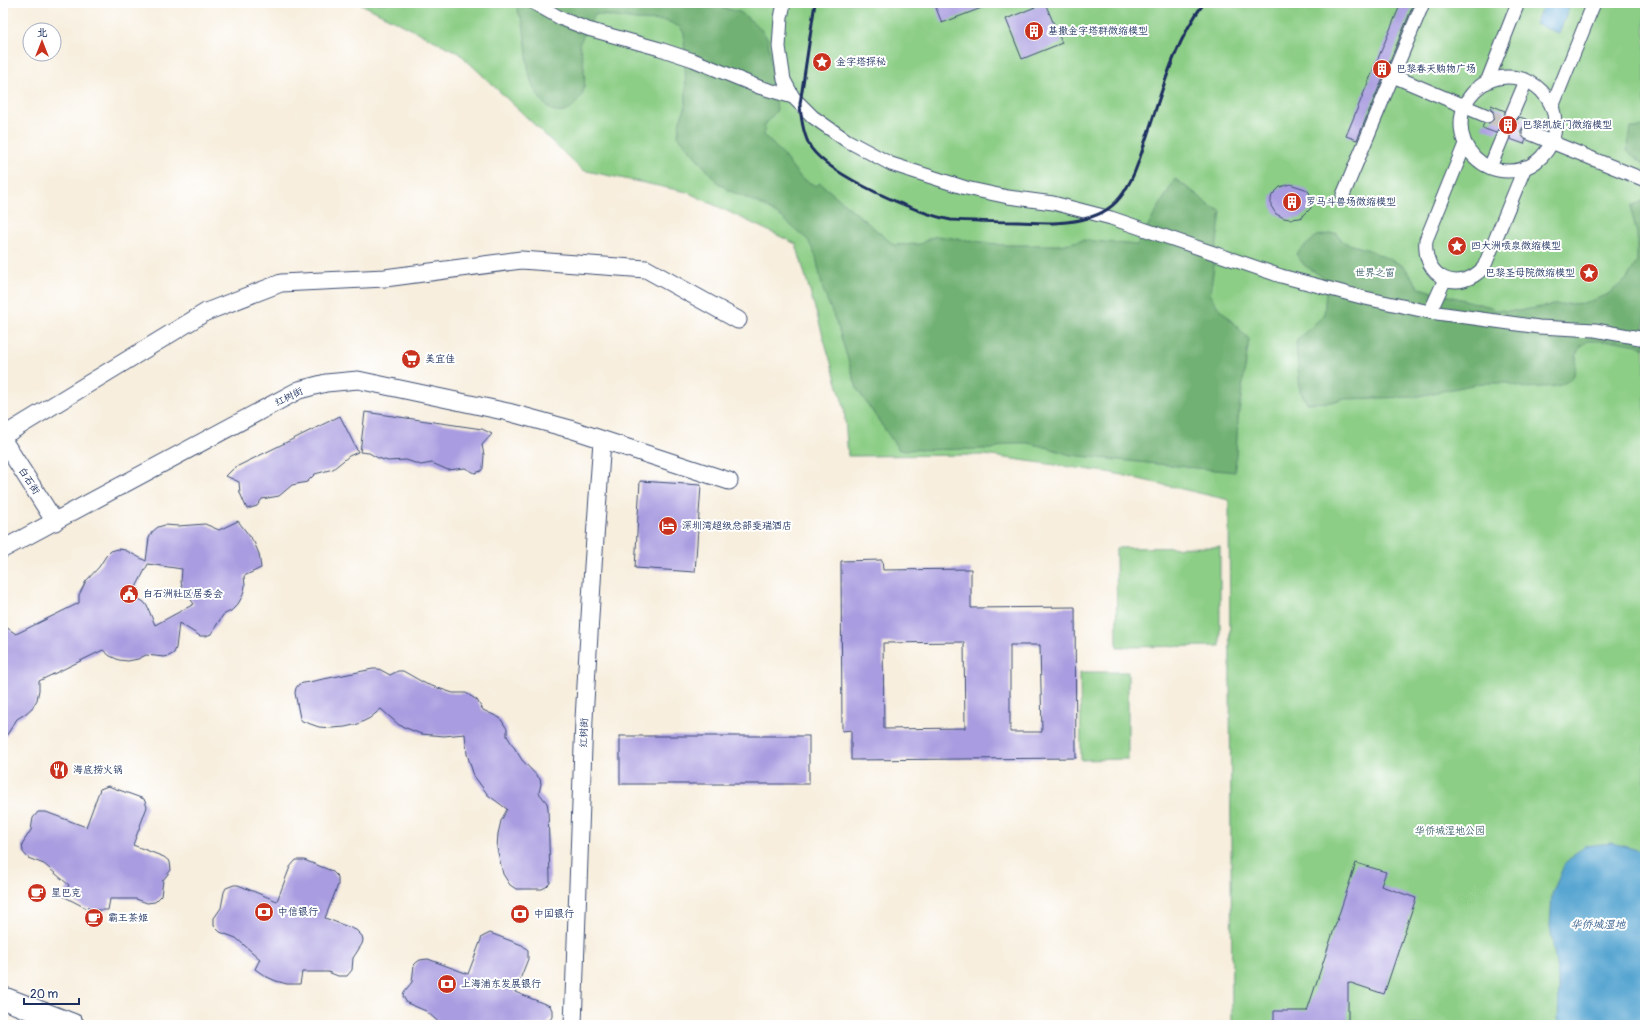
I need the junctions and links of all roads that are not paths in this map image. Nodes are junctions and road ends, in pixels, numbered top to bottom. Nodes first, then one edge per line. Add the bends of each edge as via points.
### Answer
1 (534, 3) edge
2 (784, 3) edge
3 (1423, 3) edge
4 (1518, 3) edge
5 (1594, 3) edge
6 (1393, 76) junction
7 (1526, 81) junction
8 (1487, 82) junction
9 (793, 97) junction
10 (1464, 106) junction
11 (1552, 107) junction
12 (1512, 114) dead end
13 (1487, 116) tunnel mouth
14 (1529, 132) tunnel mouth
15 (1503, 136) dead end
16 (1551, 141) junction
17 (1465, 144) junction
18 (1490, 167) junction
19 (1525, 167) junction
20 (1645, 180) edge
21 (1343, 195) dead end
22 (1445, 279) junction
23 (1430, 312) junction
24 (738, 320) dead end
25 (1645, 339) edge
26 (3, 436) edge
27 (3, 440) edge
28 (602, 441) junction
29 (729, 481) dead end
30 (56, 522) junction
31 (3, 549) edge
32 (3, 998) edge
33 (72, 1025) edge
34 (573, 1025) edge

1 - 9 street via 588,29 660,49 759,87
2 - 9 street via 779,47 784,80
3 - 6 street
4 - 8 street
5 - 11 street
6 - 10 street
6 - 21 street
7 - 8 street via 1512,77
7 - 11 street via 1536,86
7 - 12 street
8 - 10 street via 1473,92
9 - 23 street via 813,117 846,140 891,164 966,188 1053,203 1111,218 1281,276 1338,292
10 - 13 street
10 - 17 street via 1461,119
11 - 16 street via 1554,131
14 - 16 street
15 - 18 street
16 - 19 street via 1544,153
16 - 20 street
17 - 18 street via 1480,162
17 - 22 street via 1426,240 1426,259 1437,274
18 - 19 street via 1514,170
19 - 22 street via 1484,267 1470,279
22 - 23 street
23 - 25 street via 1539,327 1595,330
24 - 26 street via 646,269 521,260 385,278 281,283 206,312
27 - 30 street, 白石街
28 - 29 street, 红树街
28 - 30 street, 红树街 via 508,412 373,383 358,380 326,383 299,390
28 - 34 street, 红树街 via 584,719
30 - 31 street, 红树街
32 - 33 main road

